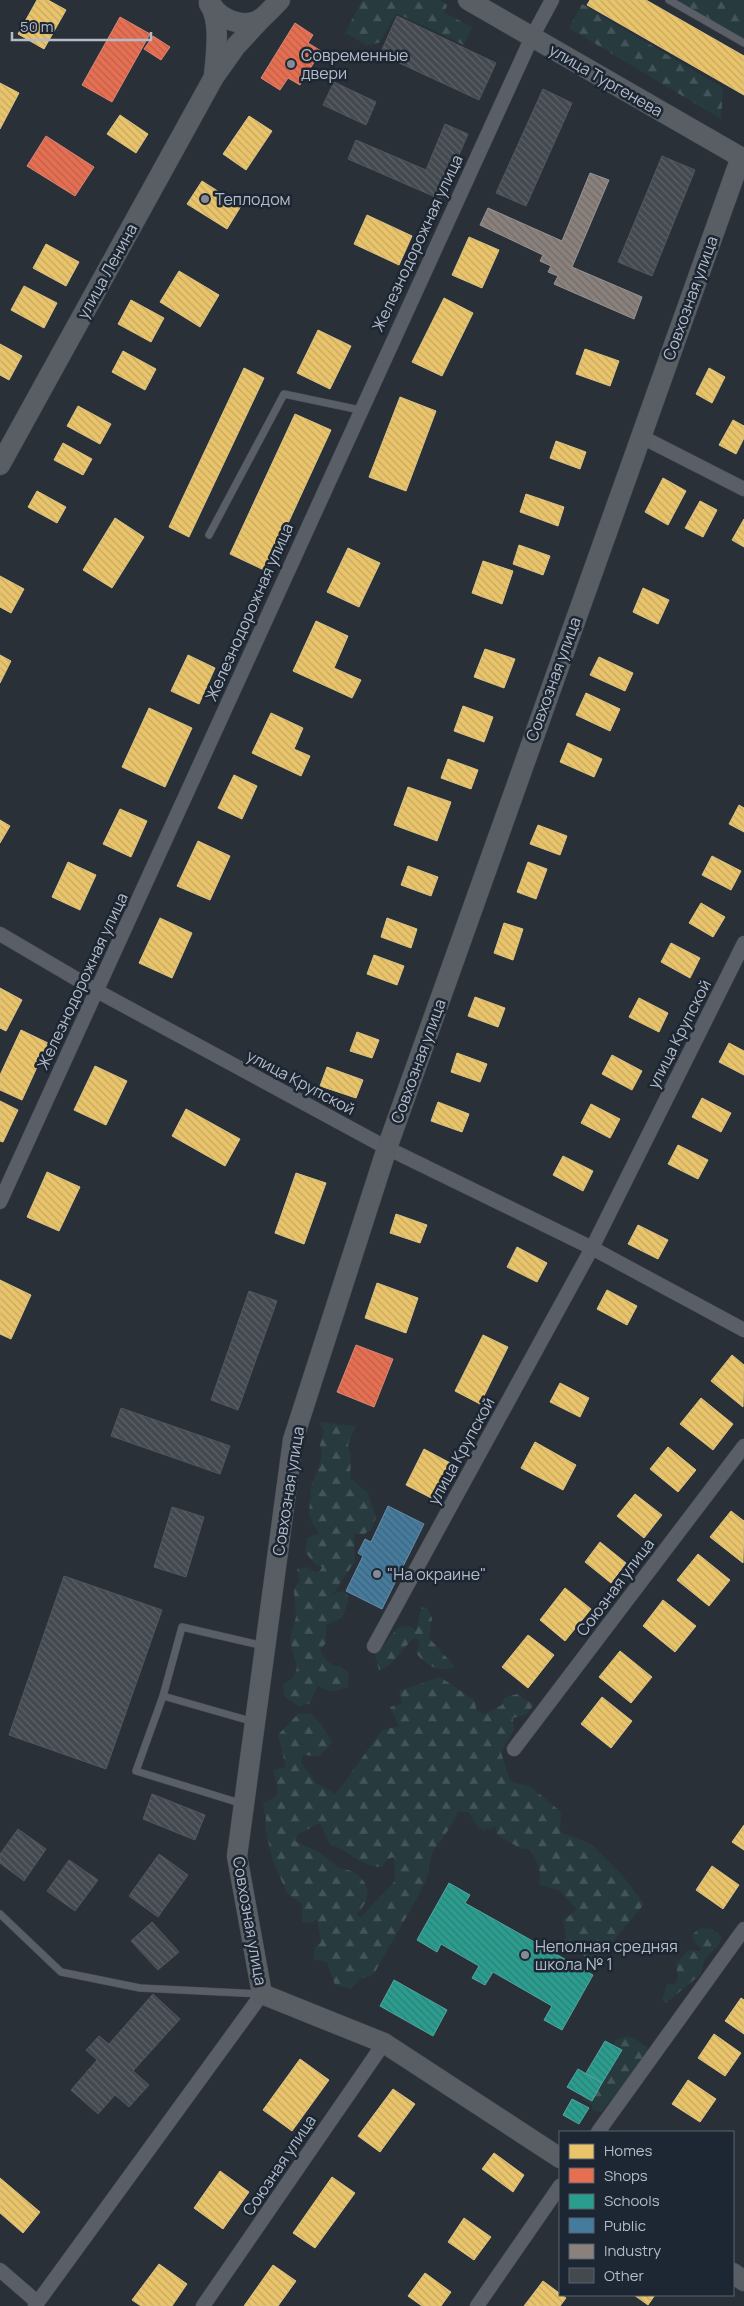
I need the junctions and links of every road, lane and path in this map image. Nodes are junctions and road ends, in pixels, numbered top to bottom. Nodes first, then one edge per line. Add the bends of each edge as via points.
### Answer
1 (280, 0) edge
2 (468, 0) edge
3 (552, 0) edge
4 (670, 0) edge
5 (209, 3) edge
6 (262, 18) junction
7 (532, 37) junction
8 (744, 43) edge
9 (214, 77) junction
10 (743, 156) edge
11 (360, 410) junction
12 (640, 436) junction
13 (0, 465) edge
14 (744, 489) edge
15 (210, 536) dead end
16 (0, 934) edge
17 (744, 944) edge
18 (97, 991) junction
19 (387, 1148) junction
20 (0, 1202) edge
21 (592, 1248) junction
22 (744, 1330) edge
23 (744, 1446) edge
24 (266, 1646) junction
25 (374, 1646) dead end
26 (163, 1696) junction
27 (254, 1722) junction
28 (514, 1749) dead end
29 (243, 1804) junction
30 (0, 1914) edge
31 (744, 1929) edge
32 (262, 1994) junction
33 (384, 2043) junction
34 (599, 2131) edge
35 (559, 2157) edge
36 (559, 2187) edge
37 (0, 2270) edge
38 (36, 2304) edge
39 (203, 2306) edge
40 (476, 2306) edge

1 - 6 street
2 - 7 street, улица Тургенева
3 - 7 street, Железнодорожная улица
4 - 8 lane
5 - 6 street via 224,17 236,22
5 - 9 street via 217,46
6 - 9 street, улица Ленина
7 - 10 street, улица Тургенева
7 - 11 street, Железнодорожная улица
9 - 13 street, улица Ленина
10 - 12 street, Совхозная улица
11 - 15 lane via 284,394
11 - 18 street, Железнодорожная улица
12 - 14 street
12 - 19 street, Совхозная улица
16 - 18 street, улица Крупской
17 - 21 street, улица Крупской
18 - 19 street, улица Крупской
18 - 20 street, Железнодорожная улица
19 - 21 street, улица Крупской
19 - 24 street, Совхозная улица via 293,1440
21 - 22 street, улица Крупской
21 - 25 street, улица Крупской
23 - 28 street, Союзная улица
24 - 26 lane via 182,1627
24 - 27 street, Совхозная улица
26 - 27 lane
26 - 29 lane via 136,1771
27 - 29 street, Совхозная улица
29 - 32 street, Совхозная улица via 236,1856
30 - 32 lane via 61,1972 140,1988
31 - 34 street
32 - 33 street, Совхозная улица
32 - 38 street, Совхозная улица
33 - 35 street, Совхозная улица
33 - 39 street, Союзная улица
36 - 40 street
37 - 38 street

